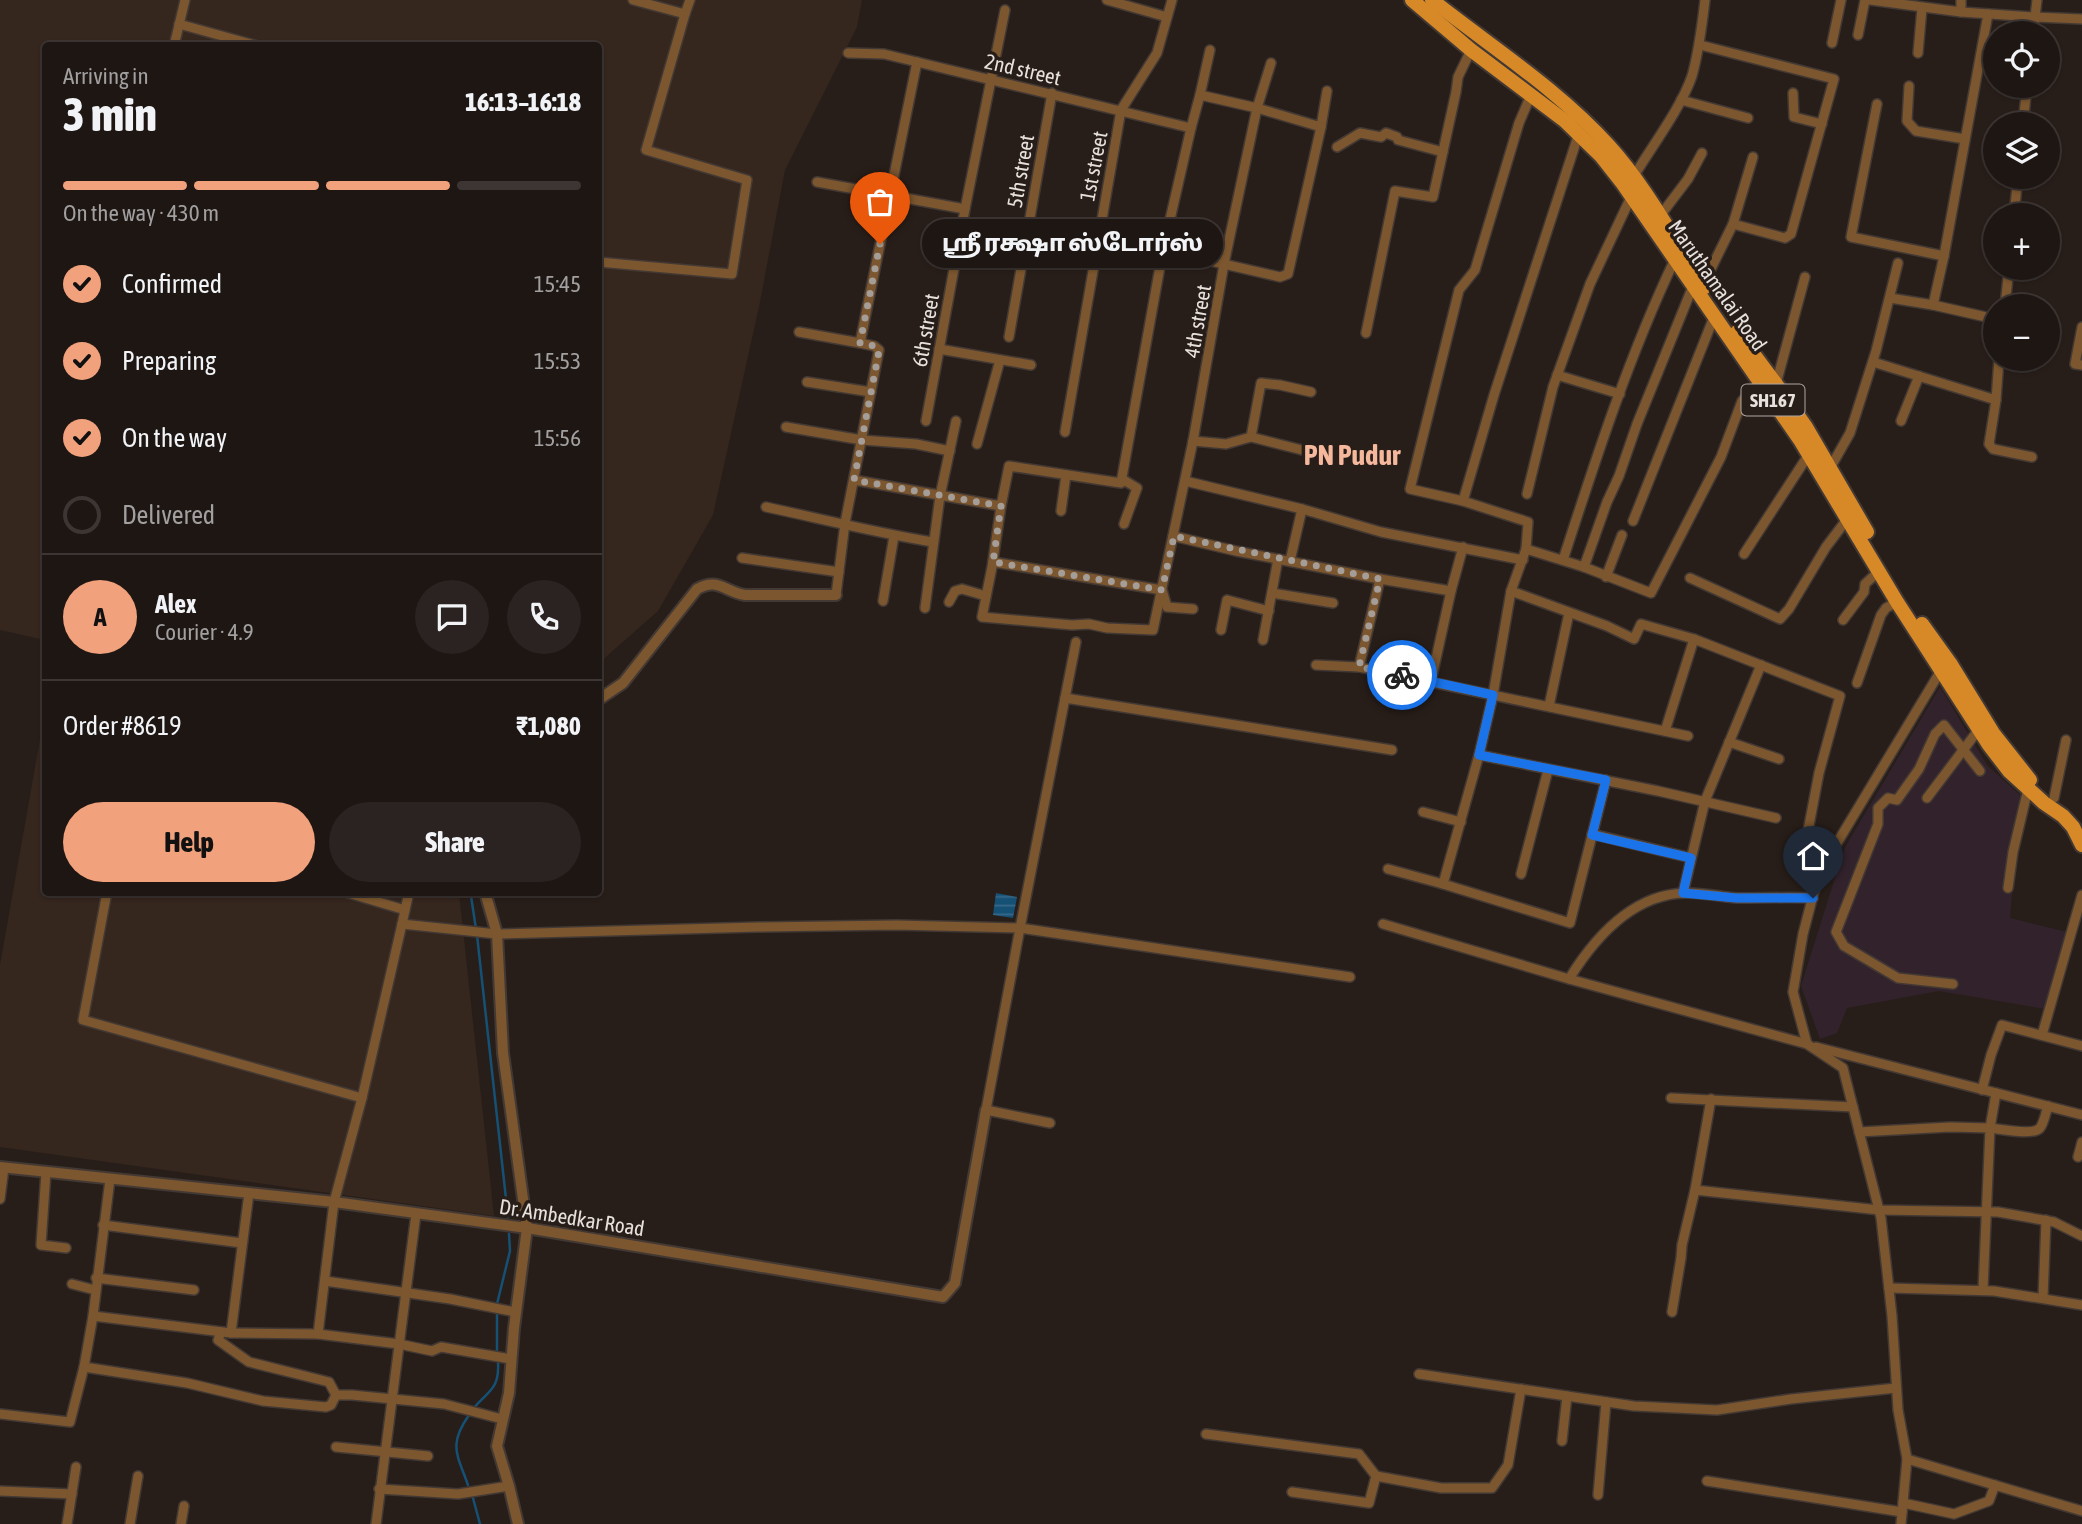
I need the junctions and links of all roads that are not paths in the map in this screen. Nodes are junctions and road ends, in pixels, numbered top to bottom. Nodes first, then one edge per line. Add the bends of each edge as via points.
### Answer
1 (185, 0) edge
2 (633, 0) edge
3 (690, 0) edge
4 (1107, 0) edge
5 (1172, 0) edge
6 (1412, 0) edge
7 (1432, 0) edge
8 (1704, 0) edge
9 (1841, 0) edge
10 (1868, 0) edge
11 (1961, 0) edge
12 (2037, 0) edge
13 (1922, 8) junction
14 (1005, 10) dead end
15 (1961, 12) junction
16 (685, 14) junction
17 (1988, 14) junction
18 (2035, 16) junction
19 (1167, 17) junction
20 (2082, 19) edge
21 (2034, 21) edge
22 (179, 24) junction
23 (1858, 35) dead end
24 (175, 42) edge
25 (244, 42) edge
26 (1832, 43) dead end
27 (1700, 45) junction
28 (1210, 50) dead end
29 (1471, 50) junction
30 (848, 53) dead end
31 (1918, 53) dead end
32 (917, 62) junction
33 (1271, 63) dead end
34 (992, 80) junction
35 (1909, 86) dead end
36 (1327, 91) dead end
37 (1052, 93) junction
38 (1793, 93) dead end
39 (1200, 95) junction
40 (1531, 95) junction
41 (1681, 100) junction
42 (1877, 104) dead end
43 (1257, 108) junction
44 (1121, 110) junction
45 (1748, 118) dead end
46 (1822, 124) junction
47 (1321, 127) junction
48 (1191, 128) junction
49 (1578, 134) junction
50 (1965, 139) junction
51 (1338, 148) dead end
52 (1443, 152) junction
53 (1702, 153) dead end
54 (1752, 157) dead end
55 (1628, 180) junction
56 (817, 182) dead end
57 (890, 195) junction
58 (1631, 197) junction
59 (965, 209) junction
60 (1660, 216) junction
61 (1733, 224) junction
62 (1098, 238) junction
63 (1163, 250) junction
64 (1944, 256) junction
65 (1675, 260) junction
66 (602, 262) edge
67 (1898, 263) dead end
68 (1224, 264) junction
69 (1805, 276) dead end
70 (1698, 286) junction
71 (1890, 299) junction
72 (1933, 305) junction
73 (1983, 316) edge
74 (1714, 317) junction
75 (2082, 327) edge
76 (799, 332) dead end
77 (1366, 333) dead end
78 (1009, 337) dead end
79 (860, 343) junction
80 (939, 349) junction
81 (1000, 360) junction
82 (1872, 362) junction
83 (1031, 365) dead end
84 (2082, 365) edge
85 (1998, 371) edge
86 (1557, 376) junction
87 (1919, 376) junction
88 (807, 382) dead end
89 (1760, 382) junction
90 (1776, 384) junction
91 (871, 392) junction
92 (1311, 392) dead end
93 (1620, 394) junction
94 (1996, 400) junction
95 (926, 421) dead end
96 (956, 421) dead end
97 (1901, 421) dead end
98 (786, 427) dead end
99 (1065, 432) dead end
100 (1251, 437) junction
101 (862, 440) junction
102 (1194, 441) junction
103 (977, 444) dead end
104 (1302, 450) dead end
105 (950, 451) junction
106 (1809, 454) junction
107 (2032, 457) dead end
108 (1826, 472) junction
109 (1066, 475) junction
110 (854, 480) junction
111 (1122, 480) junction
112 (1185, 481) junction
113 (1527, 494) dead end
114 (940, 496) junction
115 (1463, 501) junction
116 (1001, 506) junction
117 (766, 507) dead end
118 (1302, 509) junction
119 (1061, 511) dead end
120 (1531, 511) dead end
121 (1848, 518) junction
122 (1633, 521) dead end
123 (1528, 522) junction
124 (845, 523) junction
125 (1124, 524) dead end
126 (1622, 535) dead end
127 (894, 536) junction
128 (1174, 536) junction
129 (933, 542) junction
130 (1463, 547) junction
131 (1527, 548) junction
132 (1745, 554) dead end
133 (742, 558) dead end
134 (1278, 559) junction
135 (1523, 559) junction
136 (1563, 560) junction
137 (1290, 561) junction
138 (993, 562) junction
139 (1584, 567) junction
140 (1879, 571) junction
141 (839, 572) junction
142 (1606, 577) junction
143 (1690, 578) dead end
144 (1380, 579) junction
145 (1162, 590) junction
146 (1451, 591) junction
147 (1511, 591) junction
148 (1272, 593) junction
149 (836, 595) joint
150 (986, 596) junction
151 (883, 601) dead end
152 (1896, 601) junction
153 (949, 603) dead end
154 (1333, 603) dead end
155 (925, 608) dead end
156 (1194, 609) dead end
157 (1269, 611) junction
158 (1569, 613) junction
159 (1843, 620) dead end
160 (1221, 630) dead end
161 (1694, 639) junction
162 (1264, 640) dead end
163 (1076, 642) dead end
164 (1761, 664) junction
165 (1316, 665) dead end
166 (1945, 665) junction
167 (1359, 667) junction
168 (1432, 681) junction
169 (1857, 684) dead end
170 (1493, 695) junction
171 (602, 696) edge
172 (1065, 698) junction
173 (1549, 706) junction
174 (1979, 729) junction
175 (1665, 731) junction
176 (1688, 736) dead end
177 (2066, 740) dead end
178 (1729, 742) junction
179 (1392, 750) dead end
180 (1963, 750) junction
181 (1479, 755) junction
182 (1779, 759) dead end
183 (1548, 770) junction
184 (1980, 771) dead end
185 (1606, 780) junction
186 (2028, 789) junction
187 (1927, 798) dead end
188 (2054, 798) junction
189 (1705, 801) junction
190 (1423, 812) dead end
191 (1776, 818) dead end
192 (1461, 822) junction
193 (2082, 824) edge
194 (1592, 835) junction
195 (2082, 845) edge
196 (1691, 858) junction
197 (1825, 863) junction
198 (1388, 869) dead end
199 (1521, 874) dead end
200 (1443, 884) junction
201 (2008, 888) dead end
202 (1683, 893) junction
203 (2082, 895) edge
204 (106, 896) edge
205 (359, 896) edge
206 (408, 896) edge
207 (486, 896) edge
208 (1813, 898) junction
209 (405, 909) junction
210 (402, 924) junction
211 (1382, 924) dead end
212 (1020, 928) junction
213 (497, 934) junction
214 (1350, 977) dead end
215 (1569, 979) junction
216 (1953, 984) dead end
217 (2042, 1035) junction
218 (1808, 1045) junction
219 (2082, 1046) edge
220 (1982, 1090) junction
221 (1996, 1093) junction
222 (362, 1098) junction
223 (1671, 1098) dead end
224 (1711, 1099) junction
225 (2048, 1106) junction
226 (1853, 1107) junction
227 (986, 1110) junction
228 (2082, 1115) edge
229 (1050, 1123) dead end
230 (1990, 1128) junction
231 (1859, 1132) junction
232 (2082, 1142) edge
233 (2078, 1157) dead end
234 (2, 1167) edge
235 (46, 1172) junction
236 (110, 1179) junction
237 (1695, 1190) junction
238 (249, 1193) junction
239 (0, 1199) edge
240 (334, 1202) junction
241 (1879, 1210) junction
242 (1986, 1212) junction
243 (416, 1214) junction
244 (2046, 1220) junction
245 (103, 1225) junction
246 (527, 1228) junction
247 (2082, 1236) edge
248 (242, 1243) junction
249 (66, 1248) dead end
250 (96, 1278) junction
251 (325, 1281) junction
252 (72, 1284) dead end
253 (1889, 1288) junction
254 (95, 1290) junction
255 (194, 1290) dead end
256 (1983, 1290) junction
257 (406, 1293) junction
258 (2043, 1298) junction
259 (2082, 1305) edge
260 (515, 1312) junction
261 (1672, 1312) dead end
262 (93, 1316) junction
263 (221, 1332) junction
264 (231, 1333) junction
265 (318, 1334) junction
266 (399, 1344) junction
267 (511, 1359) junction
268 (84, 1367) junction
269 (1419, 1374) dead end
270 (1896, 1388) junction
271 (1521, 1390) junction
272 (336, 1395) junction
273 (1567, 1396) junction
274 (392, 1400) junction
275 (1606, 1402) junction
276 (0, 1413) edge
277 (502, 1419) junction
278 (1206, 1434) dead end
279 (1562, 1441) dead end
280 (336, 1447) dead end
281 (385, 1453) junction
282 (428, 1456) dead end
283 (1907, 1459) junction
284 (76, 1467) dead end
285 (138, 1476) dead end
286 (1376, 1476) junction
287 (1707, 1481) dead end
288 (1995, 1485) junction
289 (509, 1486) junction
290 (379, 1489) junction
291 (0, 1491) edge
292 (1292, 1492) dead end
293 (72, 1494) junction
294 (1598, 1495) dead end
295 (184, 1506) dead end
296 (1902, 1507) junction
297 (2082, 1511) edge
298 (67, 1524) edge
299 (130, 1524) edge
300 (181, 1524) edge
301 (376, 1524) edge
302 (518, 1524) edge
303 (1901, 1524) edge

1 - 22 street
2 - 16 street
3 - 16 street
4 - 19 street
5 - 19 street, 1st street
6 - 29 main road, Maruthamalai Road / SH167
7 - 55 main road, Maruthamalai Road / SH167 via 1576,113 1607,143
8 - 27 street
9 - 26 street
10 - 13 street
10 - 23 street
11 - 15 street
12 - 18 street
13 - 15 street
13 - 31 street
14 - 34 street, 6th street
15 - 17 street
16 - 66 street via 646,150 747,180 732,274
17 - 18 street
17 - 50 street
18 - 20 street
18 - 21 street
19 - 44 street, 1st street via 1157,53
22 - 24 street
22 - 25 street
27 - 41 street
27 - 46 street via 1834,79
28 - 39 street
29 - 40 main road, Maruthamalai Road / SH167
29 - 52 street via 1458,77
30 - 32 street, 2nd street via 884,54
32 - 34 street, 2nd street
32 - 57 street
33 - 43 street, 4th street
34 - 37 street, 2nd street
34 - 59 street, 6th street
35 - 50 street via 1907,121 1916,131
36 - 47 street
37 - 44 street, 2nd street
37 - 78 street, 5th street
38 - 46 street via 1794,117
39 - 43 street
39 - 48 street
40 - 49 main road, Maruthamalai Road / SH167
40 - 115 street via 1475,270 1459,290 1410,489
41 - 45 street
41 - 55 street
42 - 64 street via 1851,237
43 - 47 street
43 - 68 street, 4th street
44 - 48 street, 2nd street
44 - 62 street, 1st street
46 - 61 street via 1789,237
47 - 68 street via 1288,274 1280,277
48 - 63 street
49 - 55 main road, Maruthamalai Road / SH167
49 - 115 street
50 - 64 street
51 - 52 street via 1360,133 1381,137 1385,133
52 - 77 street via 1433,197 1395,191
53 - 60 street
54 - 61 street
55 - 58 main road, Maruthamalai Road / SH167
55 - 60 main road, Maruthamalai Road / SH167
56 - 57 street
57 - 59 street
57 - 79 street
58 - 65 main road, Maruthamalai Road / SH167
58 - 86 street via 1590,284
59 - 80 street, 6th street
60 - 70 main road, Maruthamalai Road / SH167
61 - 70 street
62 - 63 street
62 - 99 street, 1st street
63 - 68 street
63 - 111 street
64 - 72 street
65 - 70 main road, Maruthamalai Road / SH167
65 - 93 street via 1650,311
67 - 71 street
68 - 102 street, 4th street
69 - 90 street
70 - 74 main road, Maruthamalai Road / SH167
70 - 90 main road, Maruthamalai Road / SH167
70 - 139 street via 1637,424
71 - 72 street
71 - 82 street
72 - 73 street
74 - 89 main road, Maruthamalai Road / SH167
74 - 122 street
75 - 84 street via 2076,364
76 - 79 street
79 - 91 street via 879,351
80 - 81 street
80 - 95 street, 6th street
81 - 83 street
81 - 103 street
82 - 87 street
82 - 108 street via 1850,433
85 - 94 street
86 - 93 street
86 - 113 street
87 - 94 street
87 - 97 street
88 - 91 street
89 - 106 main road, Maruthamalai Road / SH167
89 - 142 street via 1745,396 1721,457 1651,593
90 - 108 main road, Maruthamalai Road / SH167 via 1806,427
91 - 101 street
92 - 100 street via 1261,383
93 - 136 street
94 - 107 street via 1989,444 1993,450
96 - 105 street
98 - 101 street
100 - 102 street via 1226,444
100 - 104 street
101 - 105 street
101 - 110 street
102 - 112 street, 4th street
105 - 114 street
106 - 108 main road, Maruthamalai Road / SH167
106 - 132 street
108 - 121 main road, Maruthamalai Road / SH167
108 - 166 main road, Maruthamalai Road / SH167
109 - 111 street
109 - 116 street via 1009,466
109 - 119 street
110 - 114 street
110 - 124 street
111 - 125 street via 1137,488
112 - 118 street
112 - 128 street, 4th street
114 - 116 street
114 - 129 street
115 - 123 street
116 - 138 street
117 - 124 street
118 - 130 street via 1381,532
118 - 137 street
120 - 123 street
121 - 140 main road, Maruthamalai Road / SH167
121 - 143 street via 1780,620
123 - 131 street
124 - 127 street
124 - 141 street
126 - 142 street
127 - 129 street
127 - 151 street
128 - 134 street
128 - 145 street, 4th street
129 - 155 street
130 - 135 street
130 - 146 street
131 - 135 street
131 - 136 street
133 - 141 street
134 - 137 street
134 - 148 street
135 - 147 street
136 - 139 street
137 - 144 street
138 - 145 street
138 - 150 street
139 - 142 street
140 - 152 main road, Maruthamalai Road / SH167
140 - 159 street via 1865,584
141 - 149 street
144 - 146 street
144 - 167 street
145 - 150 street, 4th street via 1153,630 982,617
145 - 156 street via 1167,607
146 - 168 street
147 - 158 street
147 - 170 street
148 - 154 street
148 - 157 street
149 - 171 street via 745,595 705,584 623,683
150 - 153 street via 962,589
152 - 166 main road, Maruthamalai Road / SH167
152 - 169 street via 1881,615
157 - 160 street via 1227,600
157 - 162 street
158 - 161 street via 1634,639 1641,624
158 - 173 street
161 - 164 street
161 - 175 street
163 - 172 street
164 - 178 street
164 - 197 street via 1840,696 1807,836
165 - 167 street
166 - 174 main road, Maruthamalai Road / SH167
166 - 188 main road, Maruthamalai Road / SH167 via 2028,779
166 - 197 street
167 - 168 street
168 - 170 street
170 - 173 street
170 - 181 street
172 - 179 street
172 - 212 street
173 - 175 street
174 - 180 street
174 - 186 main road, Maruthamalai Road / SH167
175 - 176 street
177 - 188 street
178 - 182 street
178 - 189 street
180 - 184 street
180 - 187 street
180 - 216 street via 1944,725 1897,800 1888,798 1878,808 1878,824 1836,932 1844,946 1898,978
181 - 183 street
181 - 192 street
183 - 185 street
183 - 199 street
185 - 189 street
185 - 194 street
186 - 195 main road, Maruthamalai Road / SH167 via 2063,816
186 - 201 street
188 - 193 main road, Maruthamalai Road / SH167
189 - 191 street
189 - 196 street
190 - 192 street
192 - 200 street
194 - 196 street
194 - 200 street via 1570,923
196 - 202 street
197 - 208 street
198 - 200 street
202 - 208 street
202 - 215 street via 1659,896 1627,911 1605,931
203 - 217 street
204 - 222 street via 83,1020
205 - 209 street
206 - 209 street
207 - 213 street
208 - 218 street via 1793,992
209 - 210 street
210 - 213 street
210 - 222 street
211 - 215 street
212 - 213 street via 772,926
212 - 214 street
212 - 227 street
213 - 246 street via 503,1053
215 - 218 street
217 - 219 street
217 - 220 street via 2003,1025
218 - 220 street
218 - 226 street via 1843,1068
220 - 221 street
221 - 225 street
221 - 230 street
222 - 240 street
223 - 224 street
224 - 226 street
224 - 237 street
225 - 228 street
225 - 230 street via 2037,1130
226 - 231 street
227 - 229 street
227 - 246 street, Dr. Ambedkar Road via 955,1283 943,1297
230 - 231 street
230 - 242 street
231 - 241 street
232 - 233 street
234 - 235 street, Dr. Ambedkar Road
234 - 239 street
235 - 236 street, Dr. Ambedkar Road
235 - 249 street via 41,1245
236 - 238 street, Dr. Ambedkar Road
236 - 245 street
237 - 241 street
237 - 261 street
238 - 240 street, Dr. Ambedkar Road
238 - 248 street
240 - 243 street, Dr. Ambedkar Road
240 - 251 street
241 - 242 street
241 - 253 street
242 - 244 street
242 - 256 street
243 - 246 street, Dr. Ambedkar Road
243 - 257 street
244 - 247 street
244 - 258 street
245 - 248 street
245 - 250 street
246 - 260 street
248 - 264 street
250 - 254 street
250 - 255 street
251 - 257 street
251 - 265 street
252 - 254 street
253 - 256 street
253 - 270 street
254 - 262 street
256 - 258 street
257 - 260 street
257 - 266 street
258 - 259 street
260 - 267 street
262 - 263 street
262 - 268 street
263 - 264 street
263 - 272 street via 218,1340 249,1362 329,1382
264 - 265 street
265 - 266 street
266 - 267 street
266 - 274 street
267 - 277 street
268 - 272 street via 187,1383 263,1401 326,1407
268 - 276 street via 70,1422
269 - 271 street
270 - 275 street via 1717,1410
270 - 283 street
271 - 273 street
271 - 286 street via 1508,1465 1492,1488 1441,1488
272 - 274 street
273 - 275 street
273 - 279 street
274 - 277 street via 444,1404
274 - 281 street
275 - 294 street
277 - 289 street via 497,1446
278 - 286 street via 1359,1454
280 - 281 street
281 - 282 street
281 - 290 street
283 - 288 street
283 - 296 street
284 - 293 street
285 - 299 street
286 - 292 street via 1369,1503
287 - 296 street
288 - 296 street via 1989,1501 1954,1514
288 - 297 street
289 - 290 street via 458,1494
289 - 302 street
290 - 301 street
291 - 293 street
293 - 298 street
295 - 300 street
296 - 303 street

